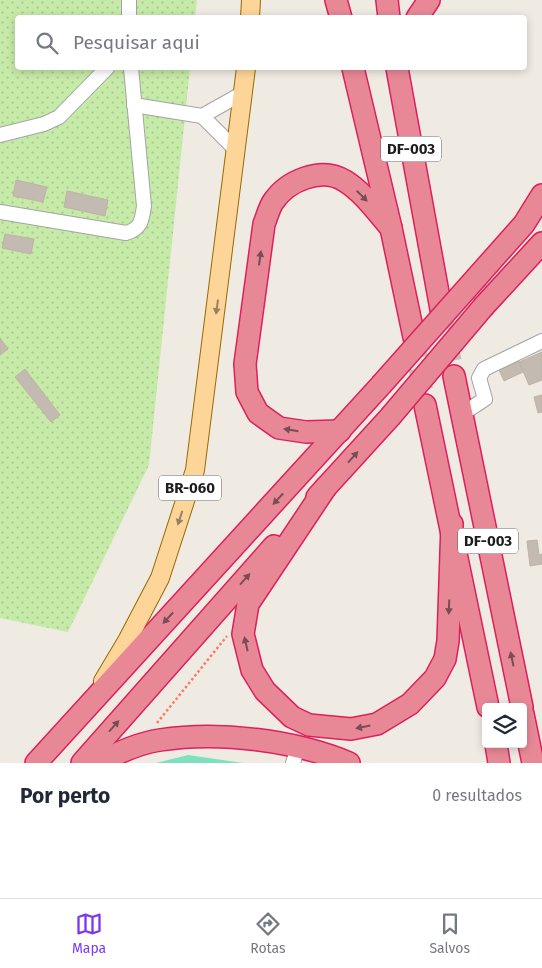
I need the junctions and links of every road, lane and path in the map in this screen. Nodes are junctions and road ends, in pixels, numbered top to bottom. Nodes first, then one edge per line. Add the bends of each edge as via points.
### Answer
1 (129, 0) edge
2 (251, 0) edge
3 (336, 0) edge
4 (387, 0) edge
5 (429, 0) edge
6 (129, 15) edge
7 (250, 15) edge
8 (340, 15) edge
9 (389, 15) edge
10 (419, 15) edge
11 (105, 70) edge
12 (131, 70) edge
13 (246, 70) edge
14 (353, 70) edge
15 (400, 73) edge
16 (244, 93) junction
17 (134, 105) junction
18 (202, 116) junction
19 (0, 135) edge
20 (235, 149) junction
21 (542, 195) edge
22 (0, 212) edge
23 (391, 228) junction
24 (542, 243) edge
25 (441, 309) tunnel mouth
26 (414, 337) tunnel mouth
27 (542, 341) edge
28 (454, 376) tunnel mouth
29 (425, 405) tunnel mouth
30 (462, 414) junction
31 (340, 431) junction
32 (326, 487) junction
33 (452, 524) junction
34 (229, 635) dead end
35 (94, 699) junction
36 (487, 703) edge
37 (521, 703) edge
38 (527, 734) edge
39 (145, 744) junction
40 (497, 748) edge
41 (295, 755) edge
42 (36, 763) edge
43 (82, 763) edge
44 (99, 763) edge
45 (349, 763) edge
46 (499, 763) edge
47 (533, 763) edge

1 - 6 street
2 - 7 main road
3 - 8 highway
4 - 9 highway
5 - 10 highway
11 - 19 street via 59,117
12 - 17 street
13 - 16 main road, BR-060
14 - 23 highway, DF-003
15 - 25 highway, DF-003
16 - 18 street
16 - 20 main road, BR-060
17 - 18 street
17 - 22 street via 144,206 142,220 134,231 113,232
18 - 20 street
20 -> 35 main road, BR-060 via 196,470 160,578
21 - 31 highway, BR-060, bridge via 524,224
23 - 26 highway, DF-003
31 -> 23 highway via 306,432 279,428 258,413 247,392 245,364 264,224 273,202 287,186 305,178 325,175 349,184
32 -> 24 highway, bridge
27 - 30 street via 484,369 479,378 484,399
28 - 30 highway, DF-003
29 - 33 highway, DF-003
37 -> 30 highway, DF-003
31 -> 35 highway, BR-060
33 -> 32 highway via 448,641 445,659 435,678 410,704 377,724 351,729 309,725 292,717 265,691 252,670 243,634 248,604
43 -> 32 highway
33 - 36 highway, DF-003
34 - 39 path via 150,730
35 - 42 highway, BR-060
38 - 47 highway
39 - 41 highway via 195,736 265,741
39 - 44 highway
40 - 46 highway
41 - 45 highway

